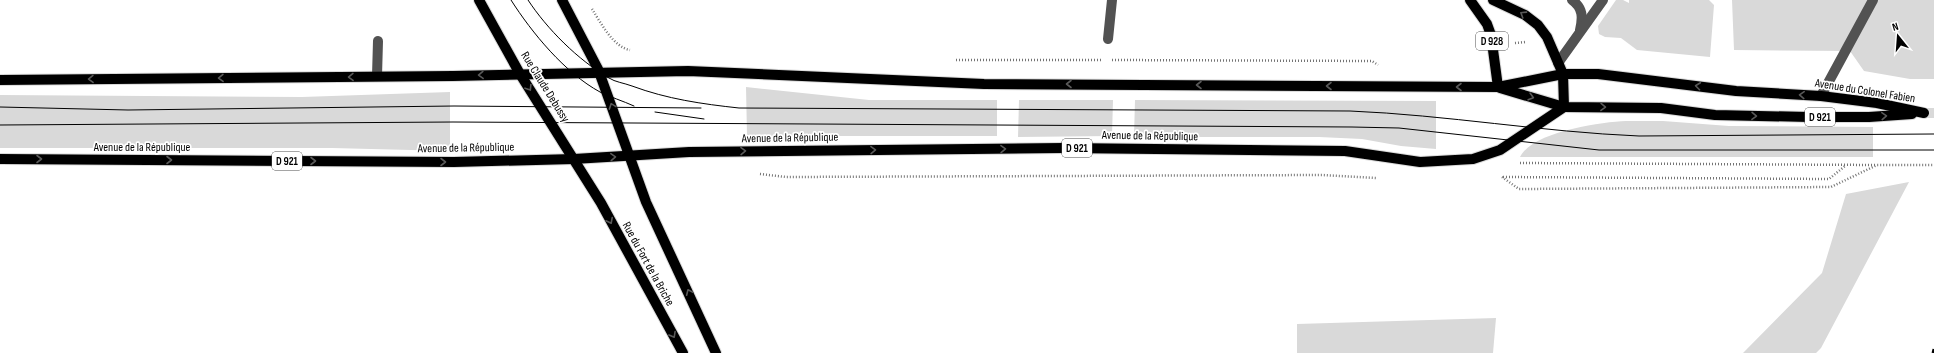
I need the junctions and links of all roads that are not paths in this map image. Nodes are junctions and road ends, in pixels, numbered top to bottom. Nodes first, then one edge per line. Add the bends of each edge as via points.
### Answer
1 (479, 0) edge
2 (562, 0) edge
3 (1112, 0) edge
4 (1470, 0) edge
5 (1492, 0) edge
6 (1572, 0) edge
7 (1603, 0) edge
8 (1873, 0) edge
9 (1580, 34) junction
10 (1108, 39) dead end
11 (378, 42) dead end
12 (1558, 63) junction
13 (599, 72) junction
14 (520, 74) junction
15 (1563, 74) junction
16 (377, 76) junction
17 (0, 80) edge
18 (1498, 88) junction
19 (1821, 96) junction
20 (1564, 106) junction
21 (629, 156) junction
22 (0, 159) edge
23 (574, 159) junction
24 (591, 187) joint
25 (683, 353) edge
26 (716, 353) edge

1 - 14 main road, Rue Claude Debussy
2 - 13 main road
3 - 10 lane
4 - 18 main road, D 928 via 1491,35
12 -> 5 main road via 1547,37 1538,25 1518,11
6 - 9 lane via 1578,5 1582,17
7 - 9 lane
8 - 19 lane
9 - 12 lane
11 - 16 lane
12 - 15 main road
13 - 14 main road, D 921
18 -> 13 main road, D 921 via 984,84 710,71
21 -> 13 main road
14 -> 16 main road, D 921
14 -> 23 main road, Rue Claude Debussy
15 - 18 main road, D 921
19 -> 15 main road, Avenue du Colonel Fabien / D 921 via 1736,91 1608,74
15 - 20 main road
16 -> 17 main road, D 921
18 -> 20 main road
20 -> 19 main road, Avenue du Colonel Fabien / D 921 via 1661,108 1715,115 1869,117 1924,113
21 -> 20 main road, Avenue de la République / D 921 via 689,152 1071,148 1345,151 1420,162 1441,162 1473,159 1500,150
23 -> 21 main road, Avenue de la République / D 921
26 -> 21 main road, Rue du Fort de la Briche via 640,186
22 -> 23 main road, Avenue de la République / D 921 via 454,162
23 - 24 main road, Rue Claude Debussy
24 -> 25 main road, Rue du Fort de la Briche

